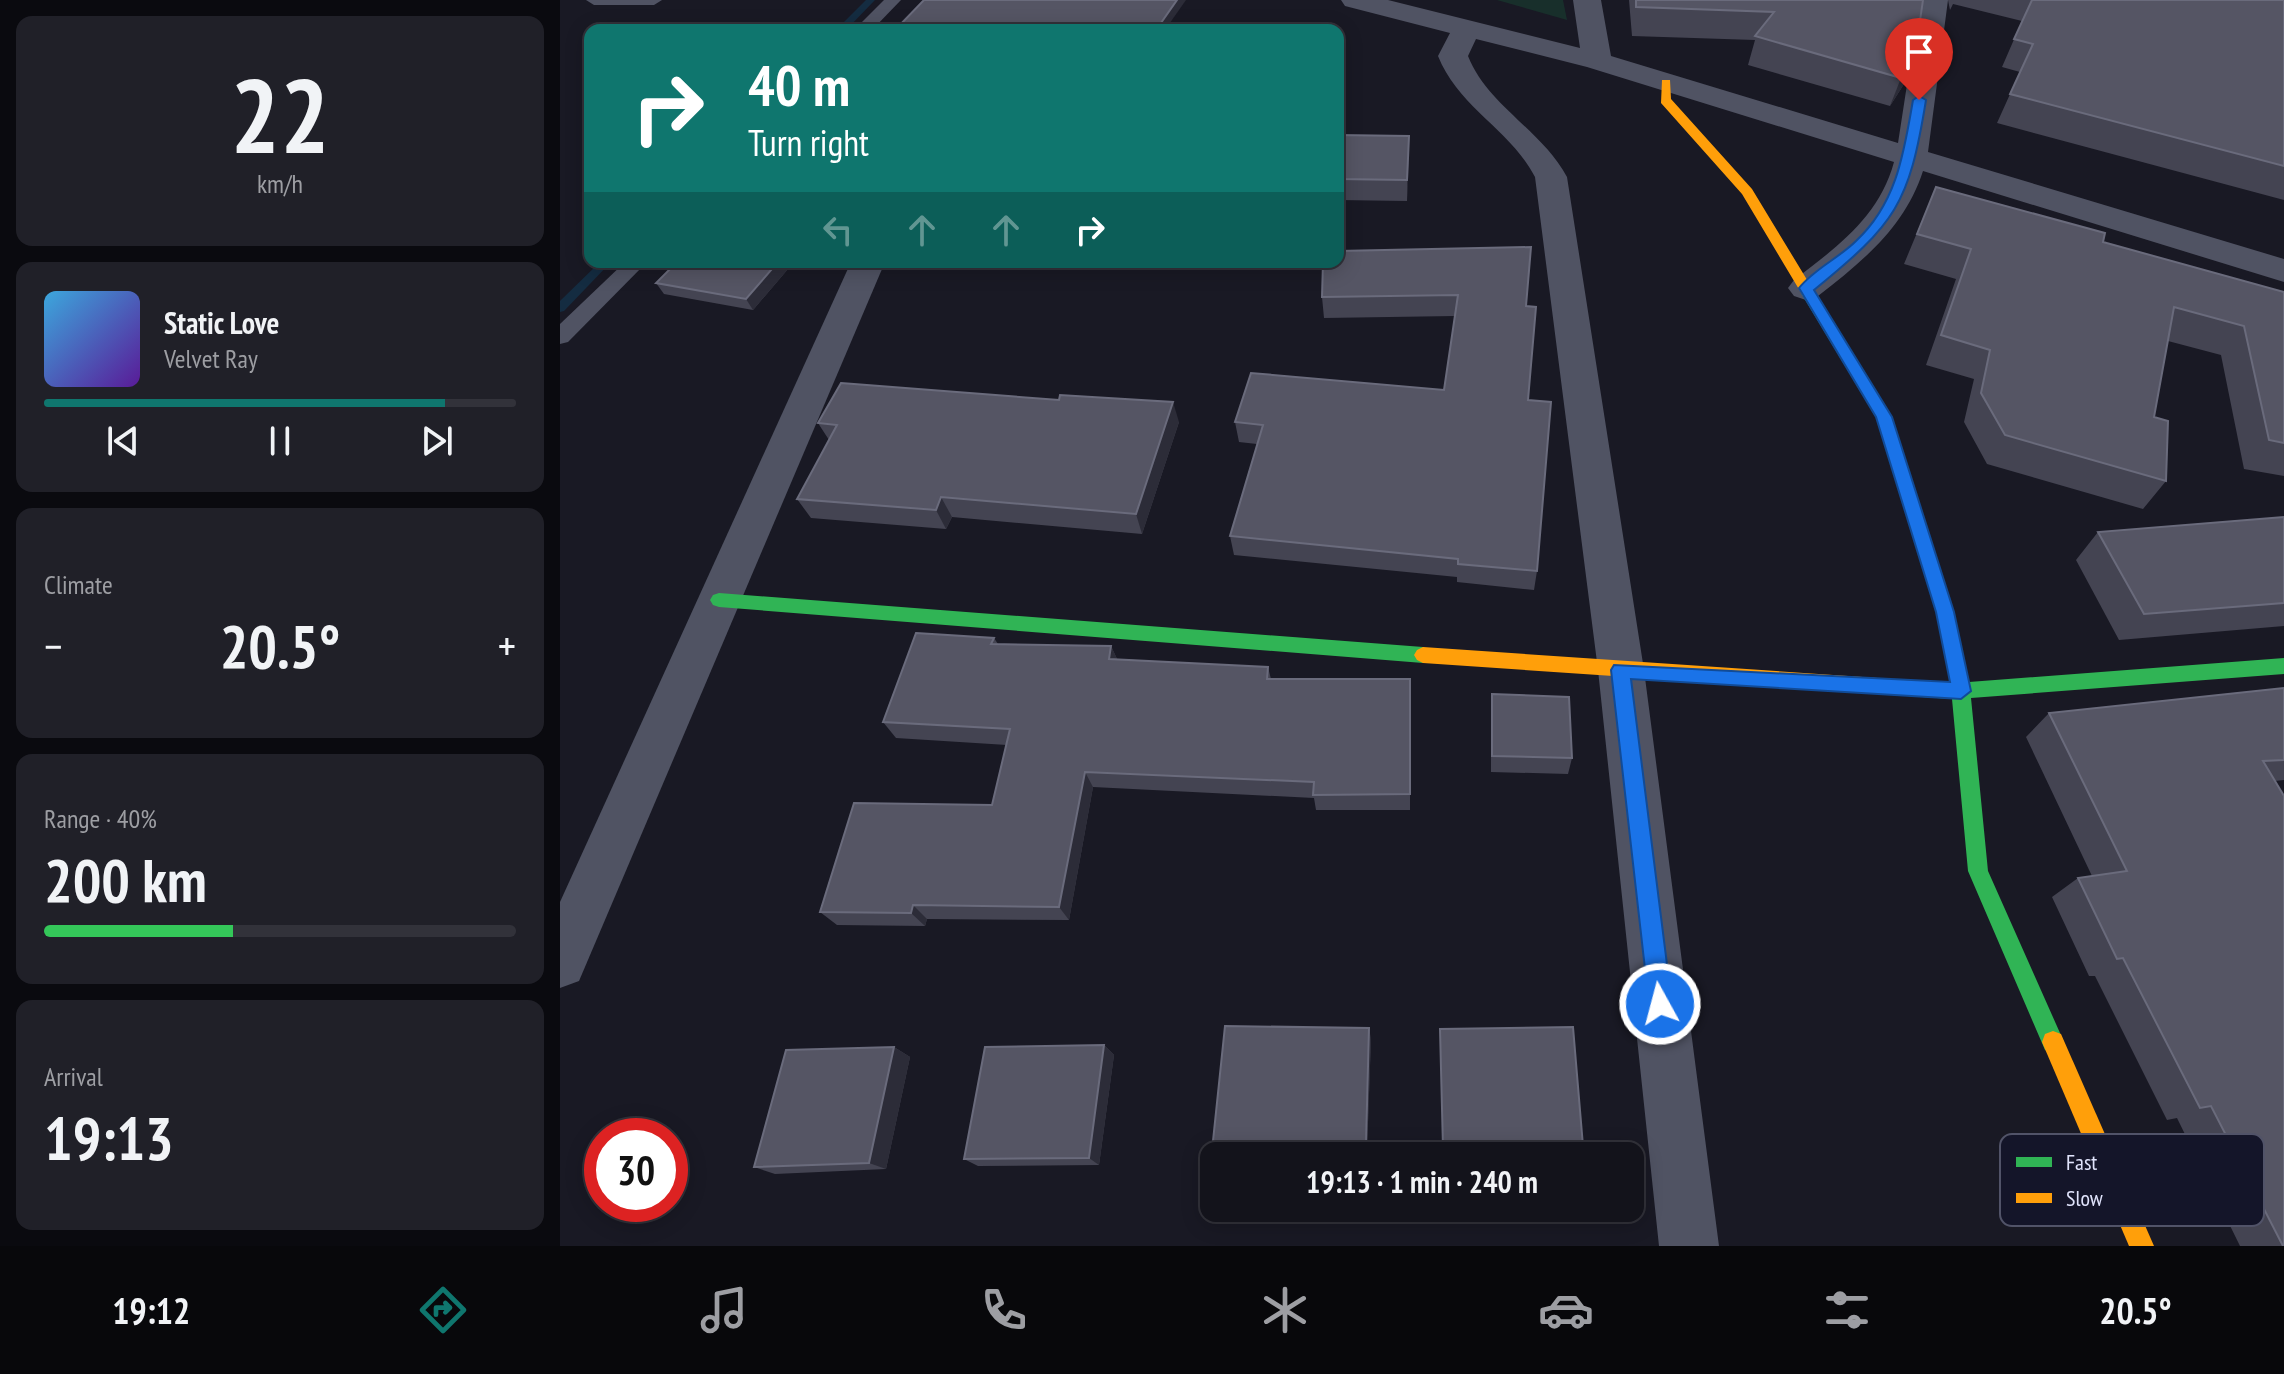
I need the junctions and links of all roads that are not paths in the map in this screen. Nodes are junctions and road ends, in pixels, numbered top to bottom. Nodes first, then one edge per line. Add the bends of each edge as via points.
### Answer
1 (594, 0) edge
2 (654, 0) edge
3 (893, 0) edge
4 (1355, 0) edge
5 (1587, 0) edge
6 (1934, 0) edge
7 (868, 24) edge
8 (1466, 30) junction
9 (1597, 61) junction
10 (1666, 83) junction
11 (1910, 156) junction
12 (631, 268) edge
13 (865, 268) edge
14 (2284, 271) edge
15 (1806, 288) junction
16 (560, 337) edge
17 (719, 600) junction
18 (2284, 666) edge
19 (1621, 670) junction
20 (1961, 691) junction
21 (560, 962) edge
22 (2093, 1134) edge
23 (2133, 1226) edge
24 (1689, 1246) edge
25 (2142, 1246) edge

1 - 2 lane
3 - 7 lane
4 - 8 street
5 - 9 street
6 - 11 street
8 - 9 street
8 - 19 street via 1453,56 1459,78 1530,145 1551,177
9 - 10 street
10 - 11 street
10 - 15 street via 1665,100 1747,192
11 - 14 street
11 - 15 street via 1893,206 1862,244
12 - 16 lane
13 - 17 street
15 - 20 street via 1884,417 1945,612
17 - 19 street
17 - 21 street
18 - 20 street
19 - 20 street
19 - 24 street
20 - 22 street via 1978,871
23 - 25 street

